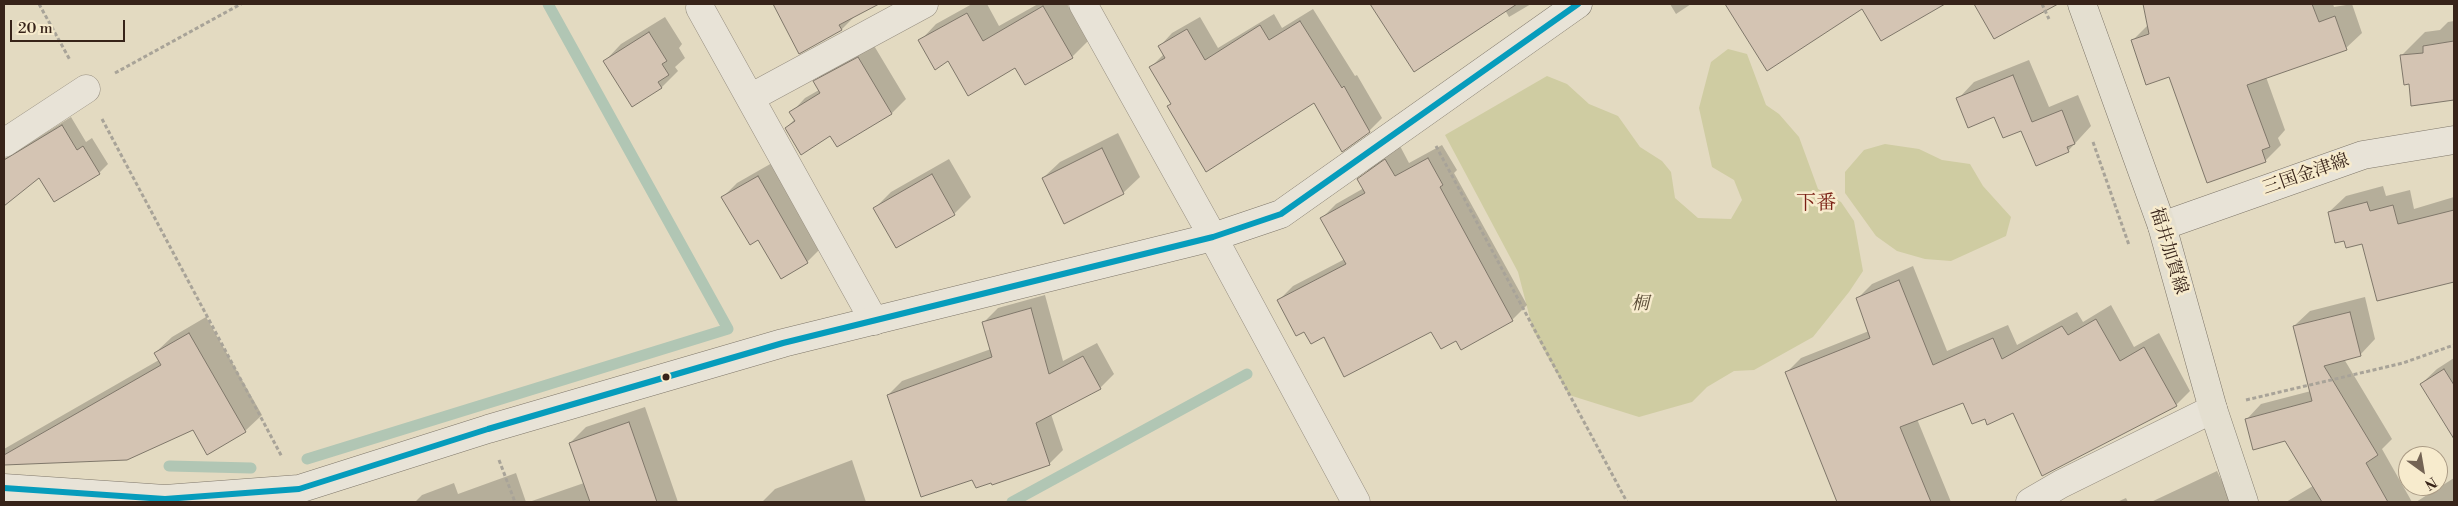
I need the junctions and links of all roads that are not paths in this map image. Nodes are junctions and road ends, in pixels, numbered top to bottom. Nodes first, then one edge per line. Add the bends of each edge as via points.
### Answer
1 (924, 4) edge
2 (1082, 4) edge
3 (1578, 4) edge
4 (2082, 4) edge
5 (700, 8) dead end
6 (86, 89) road end
7 (750, 98) junction
8 (2454, 140) edge
9 (4, 144) edge
10 (2162, 226) junction
11 (1213, 237) junction
12 (874, 321) junction
13 (2213, 409) junction
14 (4, 488) edge
15 (165, 501) edge
16 (1356, 502) edge
17 (2030, 502) edge
18 (2244, 502) edge

1 - 7 main road
2 - 11 main road
3 - 11 main road via 1281,214
4 - 10 main road, 福井加賀線
5 - 7 main road
6 - 9 main road
7 - 12 main road
8 - 10 main road, 三国金津線 via 2363,156
10 - 13 main road, 福井加賀線
11 - 12 main road
11 - 16 main road
12 - 15 main road via 783,343 488,429 299,489
13 - 17 main road
13 - 18 main road, 福井加賀線
14 - 15 main road

